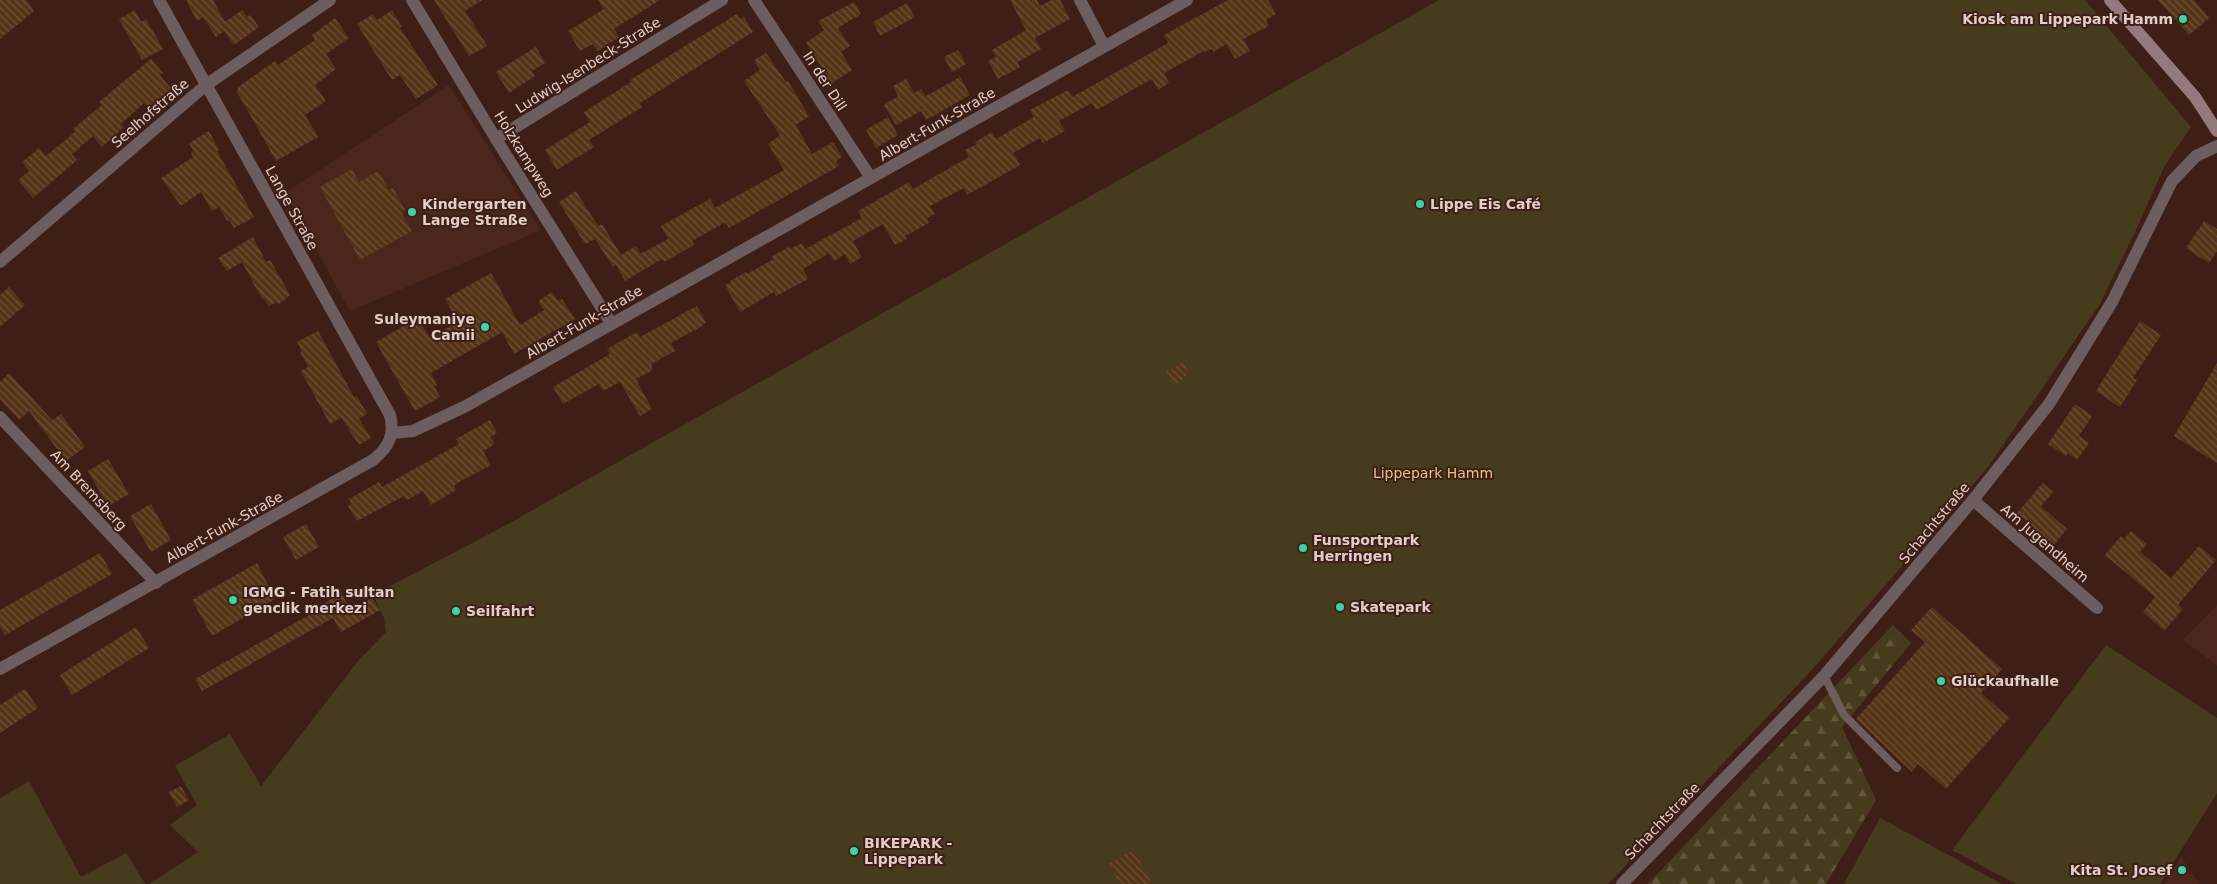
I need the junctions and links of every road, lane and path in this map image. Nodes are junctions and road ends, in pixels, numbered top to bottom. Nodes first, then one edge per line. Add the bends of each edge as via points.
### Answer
1 (159, 0) edge
2 (330, 0) edge
3 (412, 0) edge
4 (722, 0) edge
5 (754, 0) edge
6 (1080, 0) edge
7 (1187, 0) edge
8 (2110, 0) edge
9 (1104, 46) junction
10 (206, 85) junction
11 (2217, 131) edge
12 (496, 139) junction
13 (2217, 146) edge
14 (872, 178) junction
15 (0, 262) edge
16 (611, 323) junction
17 (0, 417) edge
18 (393, 433) junction
19 (1973, 500) junction
20 (156, 583) junction
21 (2097, 608) dead end
22 (0, 669) edge
23 (1824, 676) junction
24 (1898, 768) dead end
25 (1622, 884) edge

1 - 10 street, Lange Straße
2 - 10 street, Seelhofstraße
3 - 12 street, Holzkampweg
4 - 12 street, Ludwig-Isenbeck-Straße
5 - 14 street, In der Dill
6 - 9 street
7 - 9 street, Albert-Funk-Straße
8 - 11 main road via 2195,98
9 - 14 street, Albert-Funk-Straße
10 - 15 street, Seelhofstraße
10 - 18 street, Lange Straße via 390,415
12 - 16 street, Holzkampweg
13 - 19 street, Schachtstraße via 2196,156 2172,181 2112,302 2055,395
14 - 16 street, Albert-Funk-Straße
16 - 18 street, Albert-Funk-Straße via 466,406 413,431
17 - 20 street, Am Bremsberg
18 - 20 street, Albert-Funk-Straße via 387,447 373,460
19 - 21 street, Am Jugendheim
19 - 23 street, Schachtstraße
20 - 22 street, Albert-Funk-Straße
23 - 24 lane via 1844,716
23 - 25 street, Schachtstraße

